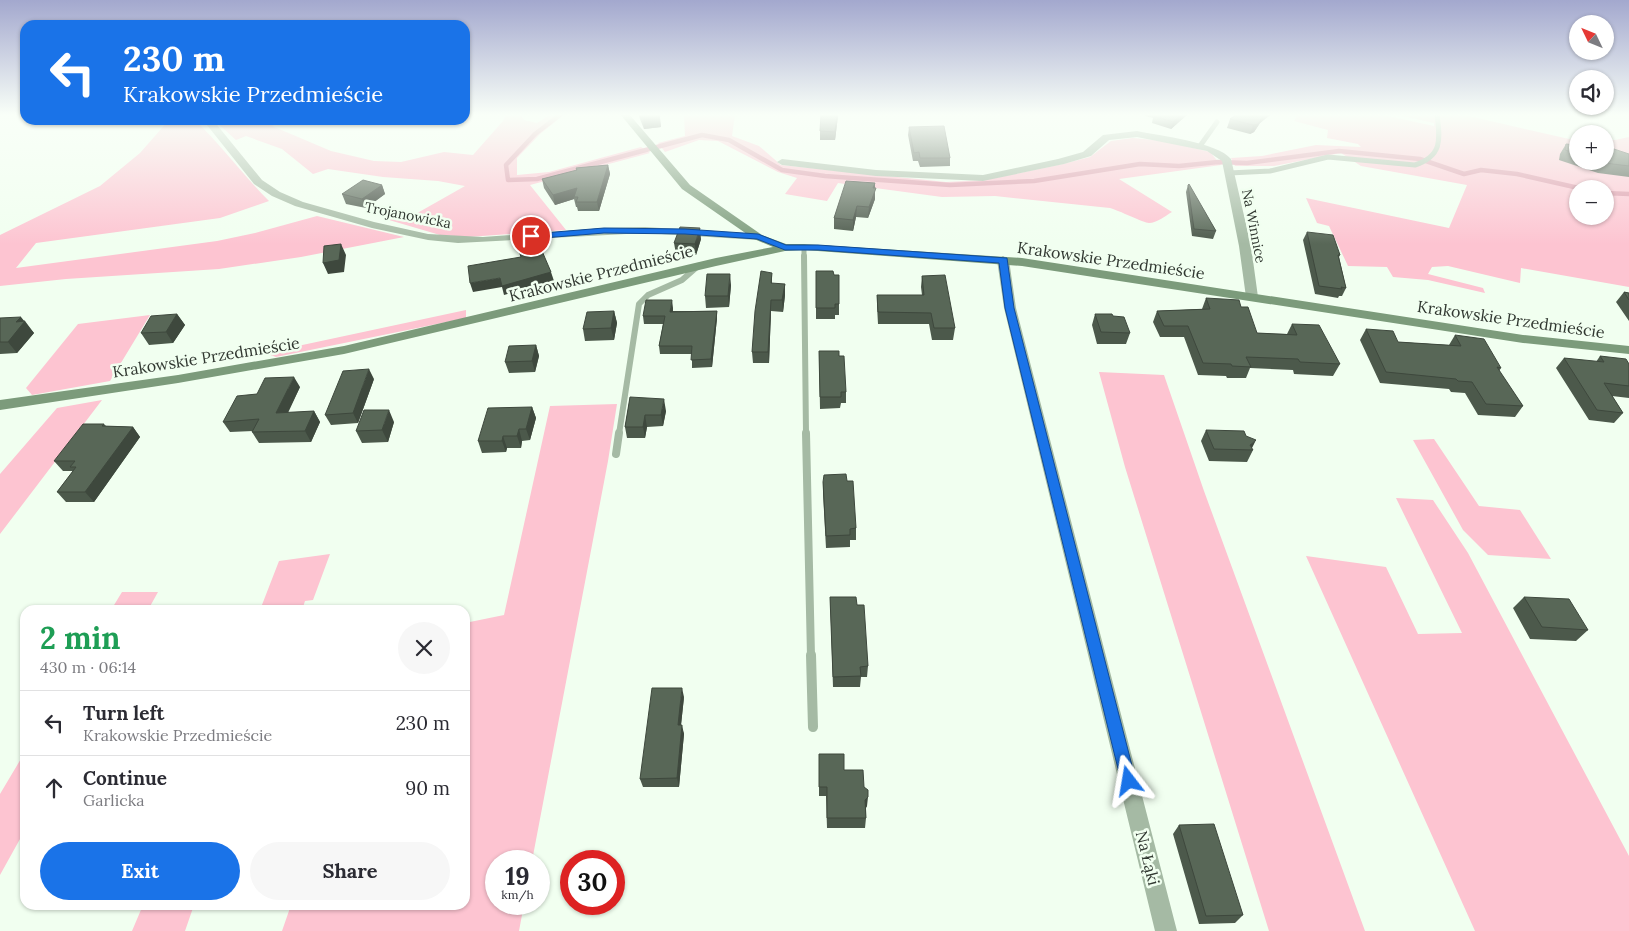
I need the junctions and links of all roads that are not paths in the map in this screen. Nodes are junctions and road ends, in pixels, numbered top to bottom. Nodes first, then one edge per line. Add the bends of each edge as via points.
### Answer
1 (238, 157) edge
2 (661, 157) edge
3 (1075, 157) edge
4 (1222, 157) edge
5 (1326, 157) edge
6 (1334, 157) edge
7 (1430, 157) edge
8 (782, 162) dead end
9 (1228, 166) junction
10 (758, 236) junction
11 (804, 247) junction
12 (785, 248) junction
13 (1003, 260) junction
14 (698, 266) junction
15 (1252, 297) junction
16 (1629, 350) edge
17 (0, 405) edge
18 (616, 454) dead end
19 (813, 727) dead end
20 (1166, 931) edge

1 - 10 street, Trojanowicka via 258,182 276,194 308,207 428,237 483,240 645,230
2 - 10 main road via 686,186
3 - 8 street via 983,178 876,173
4 - 9 street
5 - 9 lane via 1278,169
6 - 7 lane via 1415,164
9 - 15 street, Na Winnice
10 - 12 main road
11 - 12 main road, Krakowskie Przedmieście
11 - 13 main road, Krakowskie Przedmieście
11 - 19 lane
12 - 14 main road, Krakowskie Przedmieście
13 - 15 main road, Krakowskie Przedmieście
13 - 20 street, Na Łąki via 1010,308
14 - 17 main road, Krakowskie Przedmieście via 344,350
14 - 18 lane via 682,280 648,295 639,304
15 - 16 main road, Krakowskie Przedmieście via 1523,339

